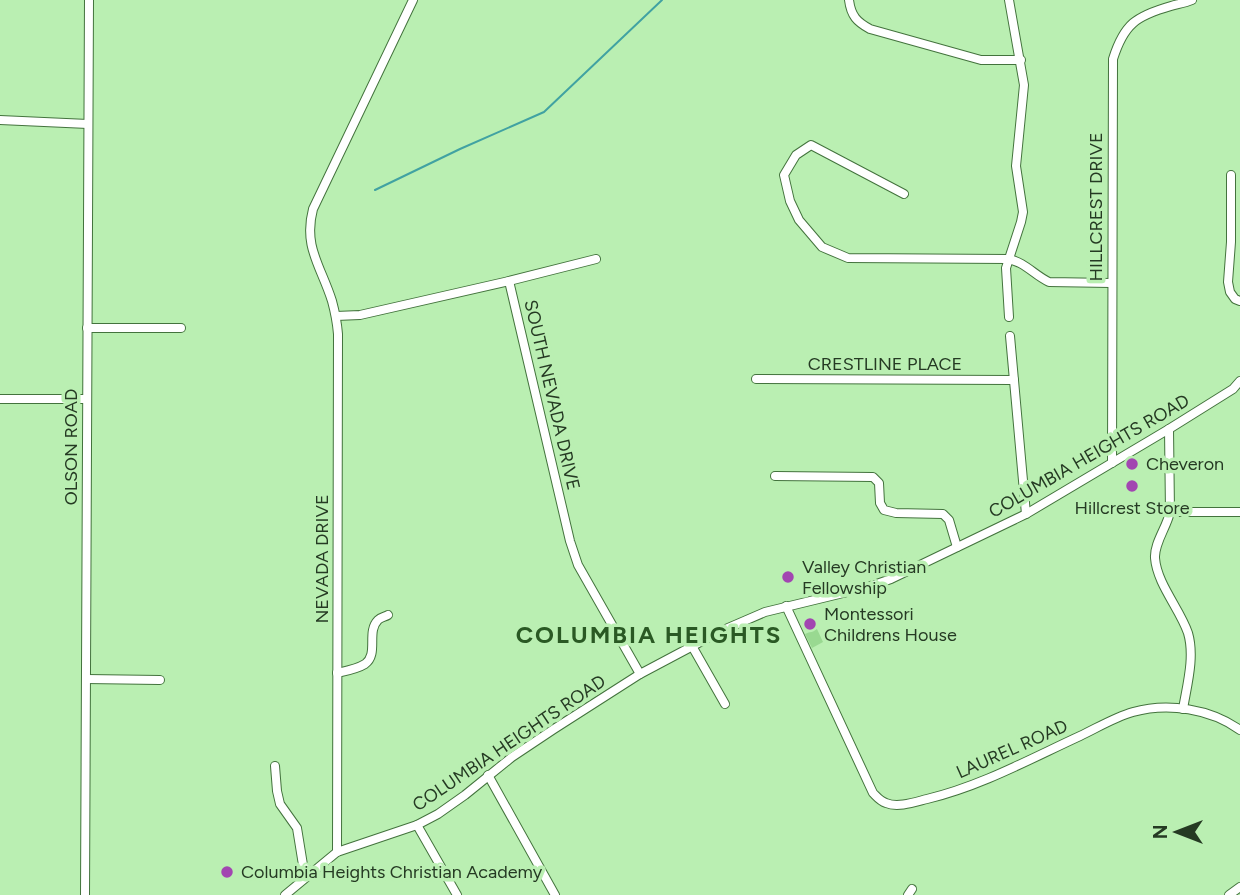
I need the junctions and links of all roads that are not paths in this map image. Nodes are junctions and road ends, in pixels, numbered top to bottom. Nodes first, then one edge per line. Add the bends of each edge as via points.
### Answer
1 (89, 0) edge
2 (413, 0) edge
3 (849, 0) edge
4 (1009, 0) edge
5 (1192, 0) edge
6 (1021, 60) junction
7 (0, 120) edge
8 (88, 124) junction
9 (1231, 175) dead end
10 (904, 194) dead end
11 (596, 259) dead end
12 (1008, 259) junction
13 (509, 281) junction
14 (1111, 283) junction
15 (1240, 301) edge
16 (336, 316) junction
17 (1009, 317) dead end
18 (87, 328) junction
19 (181, 328) dead end
20 (1010, 336) dead end
21 (756, 379) dead end
22 (1014, 380) junction
23 (1240, 381) edge
24 (0, 399) edge
25 (86, 399) junction
26 (1169, 429) junction
27 (1112, 463) junction
28 (775, 476) dead end
29 (1170, 512) junction
30 (1240, 512) edge
31 (1026, 514) junction
32 (957, 547) junction
33 (786, 607) junction
34 (388, 615) dead end
35 (692, 646) junction
36 (337, 673) junction
37 (640, 674) junction
38 (86, 679) junction
39 (160, 680) dead end
40 (725, 704) dead end
41 (1183, 709) junction
42 (1240, 730) edge
43 (275, 766) dead end
44 (488, 775) junction
45 (417, 825) junction
46 (337, 852) junction
47 (310, 873) junction
48 (1240, 887) edge
49 (85, 895) edge
50 (285, 895) edge
51 (457, 895) edge
52 (555, 895) edge
53 (1229, 895) edge

1 - 8 street, OLSON ROAD
2 - 16 street, NEVADA DRIVE via 310,220 313,252
3 - 6 street via 856,20 870,29 981,60
4 - 6 street
5 - 14 street, HILLCREST DRIVE via 1141,17 1126,28 1113,59
6 - 12 street via 1024,85 1016,180 1023,212
7 - 8 street
8 - 18 street, OLSON ROAD
9 - 15 street via 1228,282 1230,292
10 - 12 street via 811,145 796,155 783,175 799,220 822,247 848,258
11 - 13 street
12 - 14 street via 1049,282
12 - 17 street
13 - 16 street, SOUTH NEVADA DRIVE via 360,315
13 - 37 street, SOUTH NEVADA DRIVE via 570,541 578,565
14 - 27 street, HILLCREST DRIVE
16 - 36 street, NEVADA DRIVE
18 - 19 street
18 - 25 street, OLSON ROAD
20 - 22 street
21 - 22 street, CRESTLINE PLACE
22 - 31 street
23 - 26 street, COLUMBIA HEIGHTS ROAD
24 - 25 street
25 - 38 street, OLSON ROAD
26 - 27 street, COLUMBIA HEIGHTS ROAD
26 - 29 street
27 - 31 street, COLUMBIA HEIGHTS ROAD
28 - 32 street via 873,477 879,483 884,510 943,514
29 - 30 street
29 - 41 street via 1155,559 1188,634 1191,658
31 - 32 street, COLUMBIA HEIGHTS ROAD
32 - 33 street, COLUMBIA HEIGHTS ROAD via 869,587
33 - 35 street, COLUMBIA HEIGHTS ROAD via 750,617
33 - 41 street, LAUREL ROAD via 873,793 887,804 920,801 973,786 1134,712
34 - 36 street via 373,628 372,657 366,664
35 - 37 street, COLUMBIA HEIGHTS ROAD
35 - 40 street
36 - 46 street, NEVADA DRIVE
37 - 44 street, COLUMBIA HEIGHTS ROAD
38 - 39 street
38 - 49 street, OLSON ROAD
41 - 42 street, LAUREL ROAD via 1217,717
43 - 47 street via 280,804 296,828 303,865
44 - 45 street, COLUMBIA HEIGHTS ROAD
44 - 52 street
45 - 46 street, COLUMBIA HEIGHTS ROAD
45 - 51 street
46 - 47 street, COLUMBIA HEIGHTS ROAD
47 - 50 street, COLUMBIA HEIGHTS ROAD
48 - 53 street

